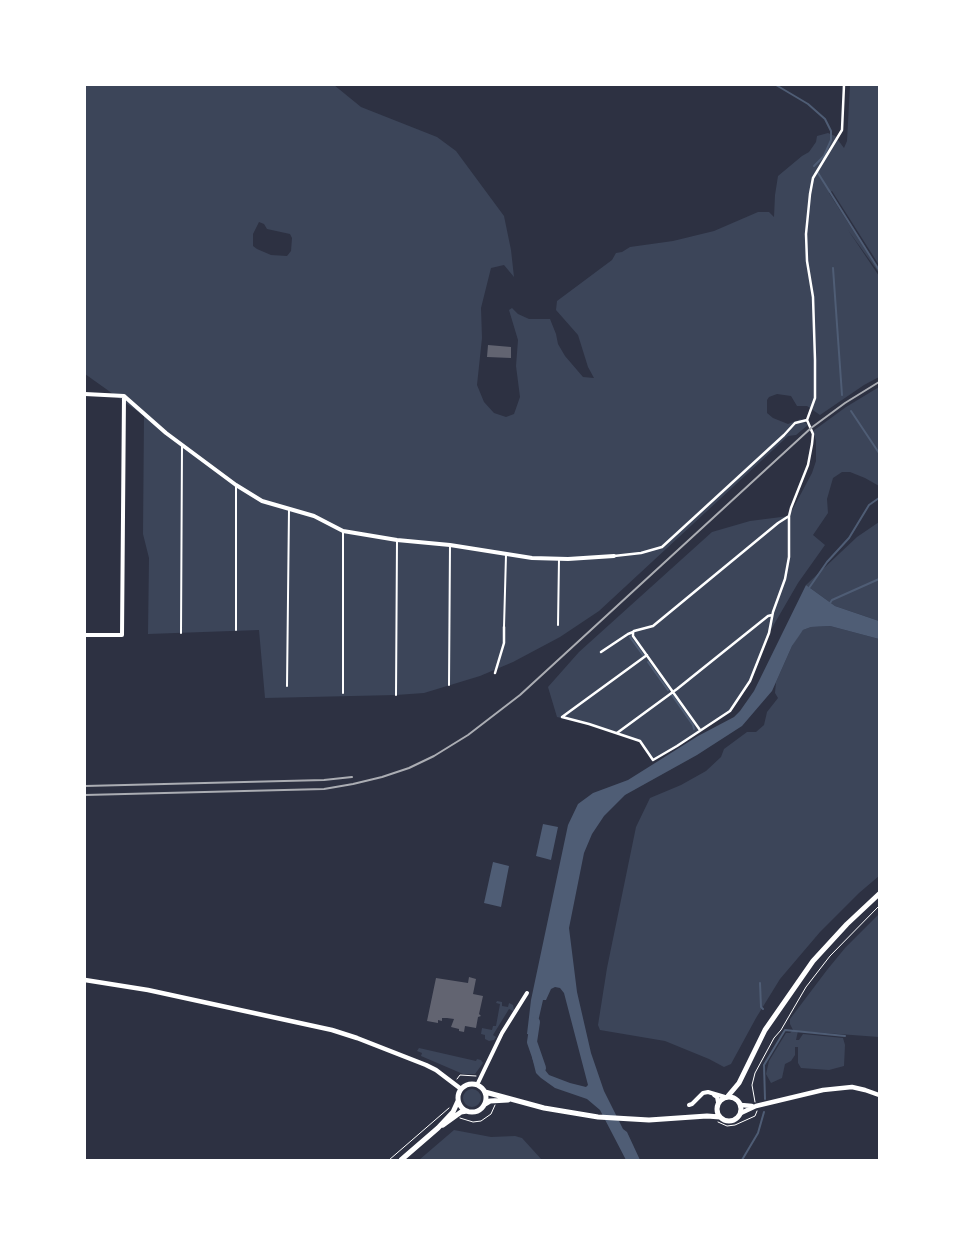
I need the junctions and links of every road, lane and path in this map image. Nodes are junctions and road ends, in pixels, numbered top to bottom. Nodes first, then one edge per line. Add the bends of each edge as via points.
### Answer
1 (844, 85) edge
2 (85, 394) edge
3 (124, 396) junction
4 (807, 420) junction
5 (182, 444) junction
6 (236, 485) junction
7 (289, 508) junction
8 (789, 516) junction
9 (343, 531) junction
10 (397, 540) junction
11 (450, 545) junction
12 (506, 554) junction
13 (614, 556) joint
14 (560, 559) junction
15 (772, 615) junction
16 (558, 625) dead end
17 (504, 628) joint
18 (236, 630) dead end
19 (181, 632) dead end
20 (633, 632) junction
21 (85, 635) edge
22 (601, 652) dead end
23 (647, 655) junction
24 (495, 673) dead end
25 (450, 685) dead end
26 (287, 686) dead end
27 (673, 691) junction
28 (342, 693) dead end
29 (396, 695) dead end
30 (700, 730) junction
31 (617, 733) junction
32 (879, 894) edge
33 (879, 906) edge
34 (85, 980) edge
35 (527, 993) dead end
36 (480, 1078) junction
37 (739, 1082) junction
38 (454, 1083) junction
39 (477, 1085) junction
40 (461, 1089) junction
41 (485, 1092) junction
42 (710, 1092) junction
43 (879, 1095) edge
44 (726, 1097) junction
45 (514, 1100) junction
46 (458, 1101) junction
47 (739, 1103) junction
48 (499, 1104) dead end
49 (484, 1105) junction
50 (689, 1105) dead end
51 (717, 1106) junction
52 (756, 1106) junction
53 (467, 1111) junction
54 (741, 1113) junction
55 (455, 1114) junction
56 (707, 1116) junction
57 (717, 1118) junction
58 (389, 1160) edge
59 (401, 1160) edge

1 - 4 street via 842,130 813,178 810,194 806,234 813,297 815,398
2 - 3 street
3 - 5 street
3 - 21 street via 122,635
4 - 8 street via 813,434 808,465
4 - 13 street via 795,423 662,547
5 - 6 street
5 - 19 lane
6 - 7 street via 262,501
6 - 18 lane
7 - 9 street
7 - 26 lane
8 - 15 street via 789,557
8 - 20 street via 653,626
9 - 10 street
9 - 28 lane
10 - 11 street
10 - 29 lane
11 - 12 street
11 - 25 lane
12 - 14 street
12 - 17 lane
13 - 14 street
14 - 16 lane
15 - 27 street
15 - 30 street via 763,649 736,704 726,715
17 - 24 street via 504,643
20 - 22 street
20 - 23 street
23 - 27 street
23 - 31 street via 562,717
27 - 30 street
27 - 31 street
30 - 31 street via 653,760 640,741
32 - 37 main road via 808,968 765,1030
33 - 52 path via 830,956 774,1038 754,1073 752,1085
34 - 38 street via 148,990 332,1030 436,1070
35 - 36 street via 502,1033
36 - 38 path via 460,1075
36 - 39 street
37 - 44 main road
37 - 47 main road
38 - 40 street
39 - 40 main road via 470,1084
39 - 41 main road
40 - 46 main road
41 - 45 main road
41 - 49 main road
42 - 44 street
42 - 50 street via 703,1093
42 - 51 street via 717,1097
43 - 52 street via 843,1087
44 - 47 main road
44 - 51 main road
45 - 49 main road via 490,1101
45 - 56 main road via 613,1118 648,1120
46 - 53 main road
46 - 55 main road
47 - 52 street
47 - 54 main road
48 - 55 path via 495,1104 490,1114 481,1120 465,1121
49 - 53 main road via 477,1111
51 - 56 main road
51 - 57 main road
52 - 54 street
52 - 57 path via 755,1116 734,1125 727,1126
53 - 55 main road
54 - 57 main road via 730,1121
55 - 58 path via 449,1107
55 - 59 main road
56 - 57 main road

